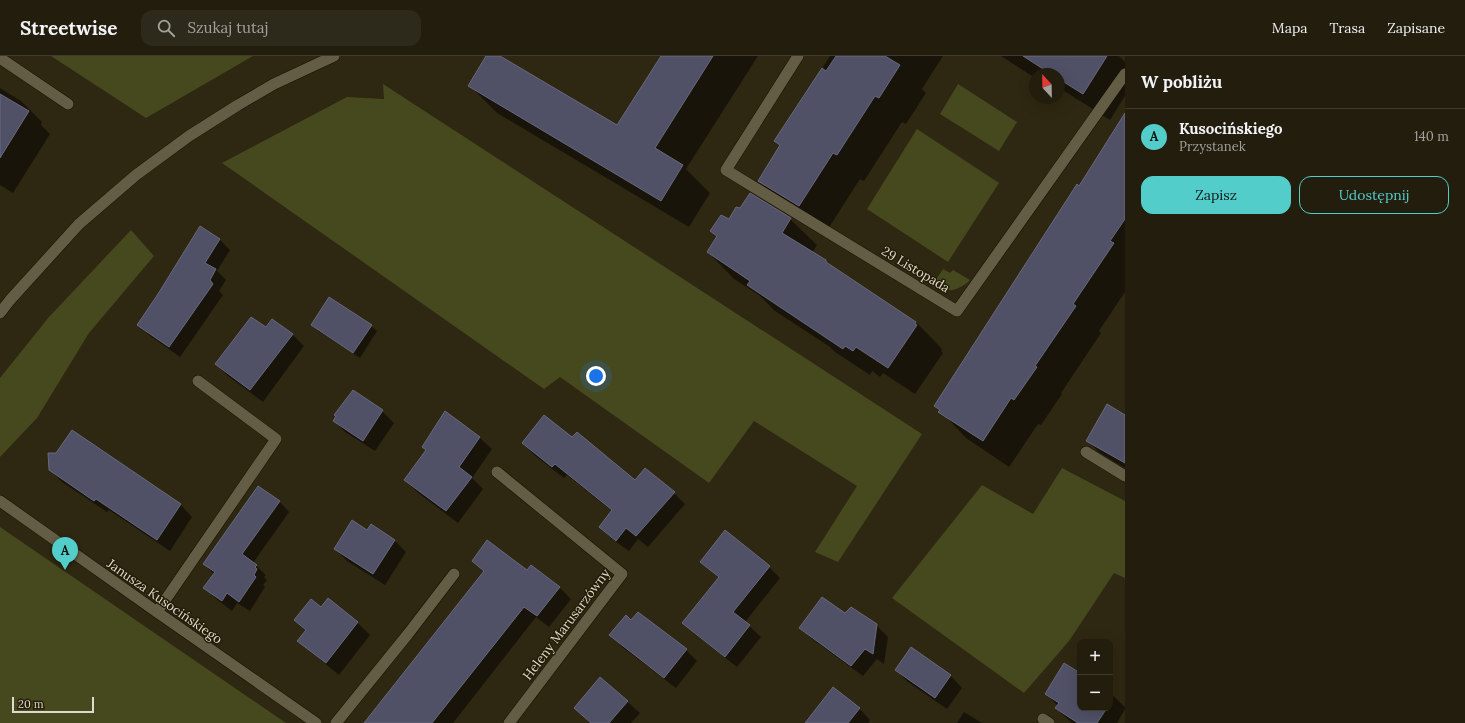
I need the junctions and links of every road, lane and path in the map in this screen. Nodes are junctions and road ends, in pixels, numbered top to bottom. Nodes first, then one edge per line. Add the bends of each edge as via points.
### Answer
1 (334, 56) edge
2 (798, 56) edge
3 (0, 58) edge
4 (1125, 74) edge
5 (68, 104) dead end
6 (0, 313) edge
7 (198, 381) dead end
8 (1086, 452) dead end
9 (497, 472) dead end
10 (1125, 476) edge
11 (0, 501) edge
12 (454, 574) dead end
13 (157, 612) junction
14 (316, 723) edge
15 (336, 723) edge
16 (509, 723) edge

1 - 6 street via 274,84 238,105 189,136 136,175 79,224
2 - 4 street, 29 Listopada via 726,170 958,311
3 - 5 street
7 - 13 street via 276,439
8 - 10 street
9 - 16 street, Heleny Marusarzówny via 622,574
11 - 13 street, Janusza Kusocińskiego
12 - 15 street
13 - 14 street, Janusza Kusocińskiego

